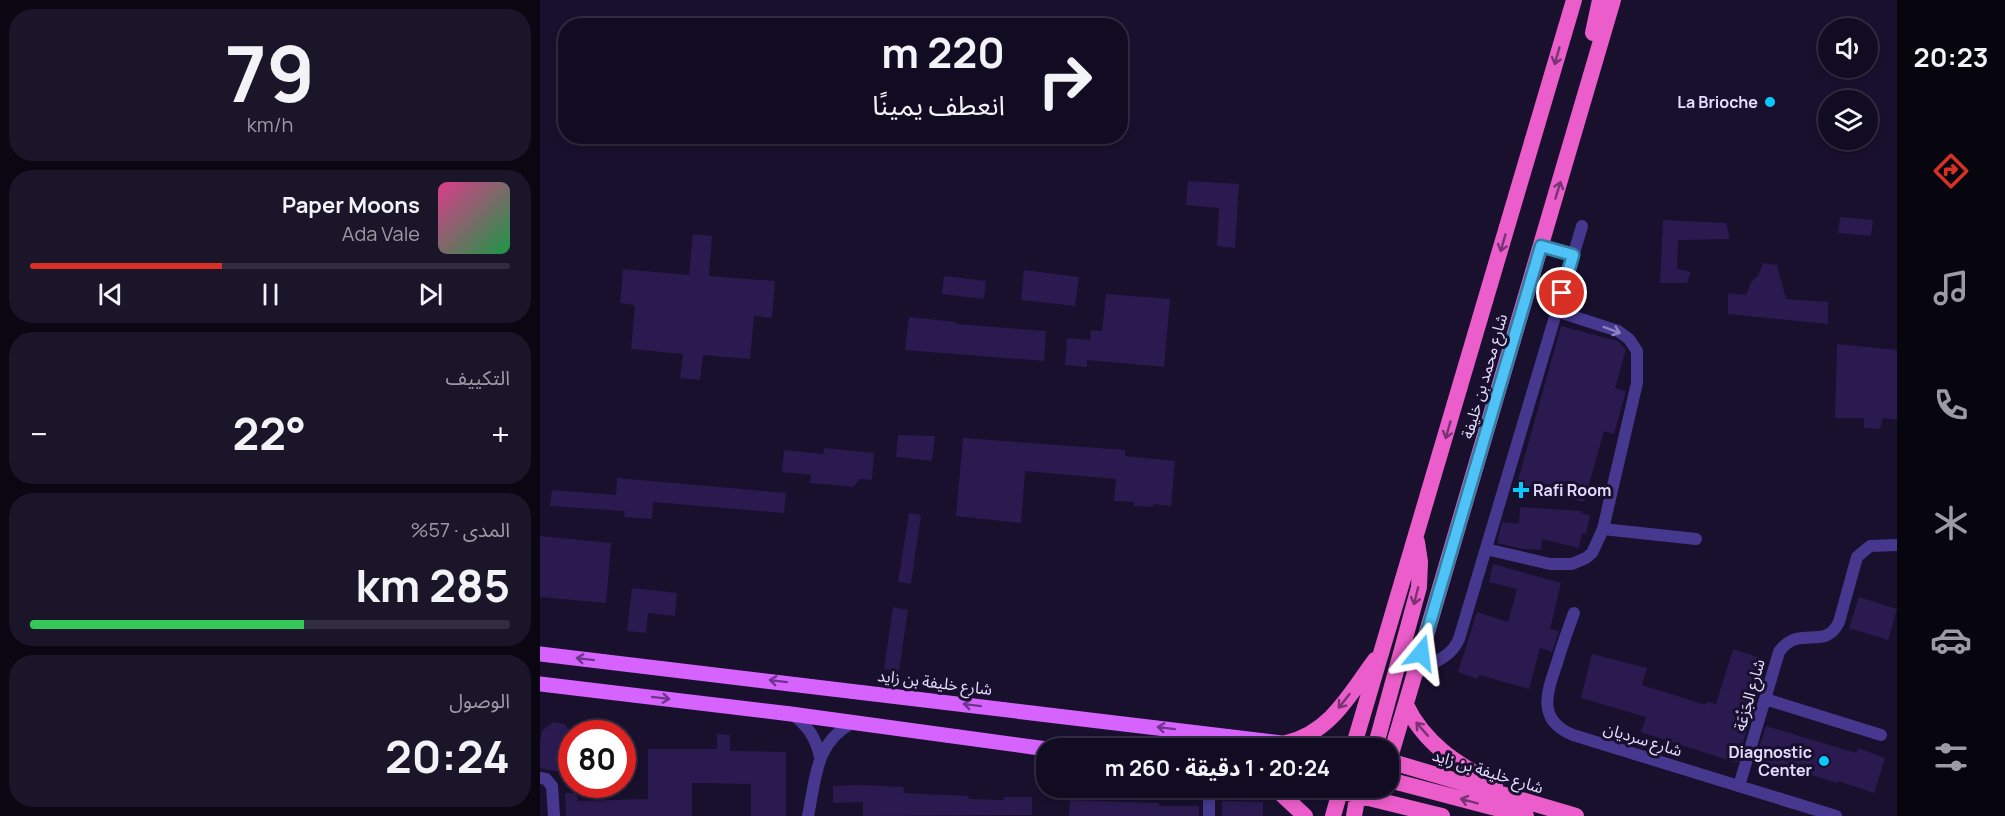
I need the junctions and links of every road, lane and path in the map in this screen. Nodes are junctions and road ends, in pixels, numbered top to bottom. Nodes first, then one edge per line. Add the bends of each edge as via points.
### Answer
1 (1574, 0) edge
2 (1609, 1) edge
3 (1582, 226) dead end
4 (1541, 246) junction
5 (1573, 255) junction
6 (1556, 311) junction
7 (1603, 529) junction
8 (1416, 538) junction
9 (1696, 539) dead end
10 (1897, 545) edge
11 (1486, 549) junction
12 (1574, 613) dead end
13 (1383, 648) junction
14 (540, 654) edge
15 (1414, 676) junction
16 (540, 684) edge
17 (1765, 699) junction
18 (1406, 705) junction
19 (791, 714) junction
20 (854, 722) junction
21 (1881, 735) dead end
22 (1244, 738) edge
23 (1302, 738) edge
24 (1356, 738) edge
25 (1378, 738) edge
26 (1396, 738) edge
27 (1036, 747) edge
28 (820, 757) junction
29 (1399, 764) edge
30 (540, 778) edge
31 (1399, 783) edge
32 (1739, 786) junction
33 (1286, 798) edge
34 (1345, 798) edge
35 (1351, 798) edge
36 (1376, 798) edge
37 (1520, 799) junction
38 (1209, 800) dead end
39 (1433, 815) edge
40 (554, 816) edge
41 (808, 816) edge
42 (1209, 816) edge
43 (1305, 816) edge
44 (1333, 816) edge
45 (1353, 816) edge
46 (1526, 816) edge
47 (1576, 816) edge
48 (1836, 816) edge

1 -> 8 highway, شارع محمد بن خليفة
4 -> 2 highway, شارع محمد بن خليفة
3 - 5 street
4 - 5 street
4 - 15 highway, شارع محمد بن خليفة
5 - 6 street
6 -> 7 street via 1618,332 1629,339 1636,351 1636,383
6 - 11 street
7 - 9 street
7 - 11 street via 1592,553 1572,564 1550,564
8 - 13 highway, شارع محمد بن خليفة
8 -> 25 highway via 1419,586
10 - 17 street, شارع الجَزْعَة via 1875,545 1861,553 1837,626 1825,636 1797,637 1782,647
11 - 15 street via 1456,645 1446,657
12 - 32 street, شارع سرديان via 1547,693 1547,707 1556,725 1573,735
13 -> 23 highway via 1330,720
13 - 24 highway, شارع محمد بن خليفة
22 -> 14 main road, شارع خليفة بن زايد
15 - 18 highway, شارع محمد بن خليفة
16 -> 19 main road
17 - 21 street
17 - 32 street, شارع الجَزْعَة
18 - 26 highway, شارع محمد بن خليفة
37 -> 18 highway via 1448,757 1418,726
19 - 20 main road
19 - 28 street via 811,732
20 - 27 main road
20 - 28 street via 833,736
28 - 41 street
29 - 37 highway, شارع خليفة بن زايد
30 - 40 street via 552,786
46 -> 31 highway
32 - 48 street, شارع سرديان
33 - 43 highway
34 - 44 highway
35 - 45 highway
36 - 39 highway
37 - 47 highway, شارع خليفة بن زايد
38 - 42 street

